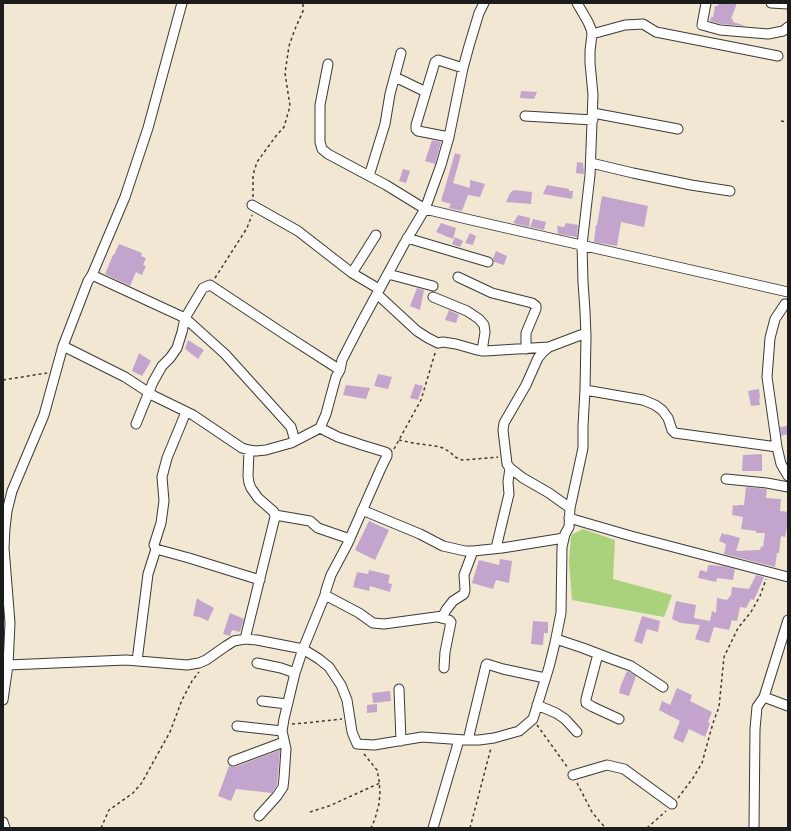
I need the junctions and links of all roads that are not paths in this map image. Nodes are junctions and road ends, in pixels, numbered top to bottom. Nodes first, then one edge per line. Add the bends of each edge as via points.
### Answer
1 (182, 3) edge
2 (484, 3) edge
3 (577, 3) edge
4 (706, 3) edge
5 (771, 3) edge
6 (788, 4) edge
7 (788, 27) edge
8 (592, 34) junction
9 (402, 53) dead end
10 (778, 56) dead end
11 (328, 64) dead end
12 (463, 68) junction
13 (395, 77) junction
14 (426, 92) junction
15 (525, 116) dead end
16 (593, 116) junction
17 (678, 129) dead end
18 (449, 137) junction
19 (591, 163) junction
20 (369, 176) junction
21 (730, 191) dead end
22 (252, 205) road end
23 (425, 209) junction
24 (376, 235) dead end
25 (408, 238) junction
26 (582, 245) junction
27 (488, 262) dead end
28 (352, 272) junction
29 (388, 274) junction
30 (92, 275) junction
31 (458, 277) dead end
32 (433, 286) dead end
33 (378, 292) junction
34 (788, 292) edge
35 (433, 297) dead end
36 (785, 304) dead end
37 (185, 318) junction
38 (586, 333) junction
39 (63, 346) junction
40 (549, 347) junction
41 (526, 349) junction
42 (482, 351) junction
43 (340, 370) junction
44 (585, 390) junction
45 (148, 392) junction
46 (186, 412) junction
47 (136, 424) dead end
48 (320, 428) junction
49 (295, 441) junction
50 (777, 447) junction
51 (248, 450) junction
52 (510, 468) junction
53 (788, 476) edge
54 (726, 479) dead end
55 (788, 487) edge
56 (570, 508) junction
57 (362, 510) junction
58 (275, 515) junction
59 (570, 518) junction
60 (564, 538) junction
61 (350, 539) junction
62 (496, 548) junction
63 (156, 549) junction
64 (473, 551) junction
65 (788, 577) edge
66 (260, 580) junction
67 (325, 595) junction
68 (437, 617) junction
69 (788, 620) edge
70 (245, 639) junction
71 (556, 639) junction
72 (303, 648) junction
73 (598, 654) junction
74 (137, 661) junction
75 (257, 663) dead end
76 (8, 666) junction
77 (444, 668) dead end
78 (295, 673) junction
79 (545, 678) junction
80 (663, 687) dead end
81 (399, 689) dead end
82 (764, 697) junction
83 (3, 700) edge
84 (262, 701) dead end
85 (287, 704) junction
86 (537, 705) junction
87 (788, 706) edge
88 (620, 720) dead end
89 (237, 726) dead end
90 (283, 728) junction
91 (577, 732) dead end
92 (463, 740) junction
93 (401, 741) junction
94 (284, 742) junction
95 (233, 761) dead end
96 (573, 775) dead end
97 (672, 804) road end
98 (259, 816) dead end
99 (3, 822) edge
100 (5, 828) edge
101 (433, 828) edge
102 (754, 828) edge

1 - 30 street via 148,128 125,197
2 - 12 street
3 - 8 street
4 - 7 street via 702,25 720,30 768,34 783,31
5 - 6 street
8 - 10 street via 625,25 643,24 656,32
8 - 16 street via 590,64
9 - 13 street
11 - 20 street via 320,105 320,146 328,154
12 - 14 street via 438,60 435,62
12 - 18 street
13 - 14 street
13 - 20 street via 386,124
14 - 18 street via 416,129
15 - 16 street via 567,119
16 - 17 street
16 - 19 street
18 - 23 street
19 - 21 street
19 - 26 street
20 - 23 street
22 - 28 street via 298,231
23 - 25 street
23 - 26 street
24 - 28 street
25 - 27 street
25 - 29 street
26 - 34 street
26 - 38 street
28 - 33 street
29 - 32 street
29 - 33 street
30 - 37 street
30 - 39 street
31 - 41 street via 492,293 536,306 526,333
33 - 42 street via 417,331 428,338 438,343 456,344
33 - 43 street via 342,360
35 - 42 street via 467,311 479,319 484,325
36 - 50 street via 774,324 768,347 767,377
37 - 43 street via 203,288 210,285
37 - 45 street via 177,348 162,366
37 - 49 street via 225,354 291,427
38 - 40 street
38 - 44 street
39 - 45 street via 125,377
39 - 76 street via 44,415 12,491 7,511 4,548 10,623
40 - 41 street
40 - 52 street via 538,358 504,423 506,457
41 - 42 street
43 - 48 street
44 - 50 street via 643,400 655,405 668,418 675,433
44 - 56 street via 583,448
45 - 46 street
45 - 47 street
46 - 51 street
46 - 63 street via 162,477 164,501 154,545
48 - 49 street
48 - 57 street via 387,453
49 - 51 street via 266,450
50 - 53 street via 781,464
51 - 58 street via 248,476 251,488
52 - 56 street
52 - 62 street via 509,494
54 - 55 street
56 - 59 street
57 - 61 street
57 - 64 street via 443,546
58 - 61 street via 310,521 318,528
58 - 66 street
59 - 60 street
59 - 65 street
60 - 62 street
60 - 71 street via 561,614
61 - 67 street via 331,575
62 - 64 street
63 - 66 street
63 - 74 street via 148,574
64 - 68 street via 464,575 464,594 452,602 443,616
66 - 70 street
67 - 68 street via 374,622 384,624
67 - 72 street
68 - 77 street via 450,622
69 - 82 street
70 - 72 street
70 - 74 street via 234,641 201,662 187,665
71 - 73 street
71 - 79 street
72 - 78 street
72 - 93 street via 329,667 341,685 357,744 374,745
73 - 80 street via 631,666
73 - 88 street via 586,703
74 - 76 street
75 - 78 street
76 - 83 street
78 - 85 street
79 - 86 street
79 - 92 street via 487,664
81 - 93 street
82 - 87 street
82 - 102 street via 756,707
84 - 85 street
85 - 90 street
86 - 91 street via 556,713
86 - 92 street via 533,719 519,731 494,738
89 - 90 street
90 - 94 street
92 - 93 street via 422,737
92 - 101 street
94 - 95 street
94 - 98 street via 286,749 283,787
96 - 97 street via 607,765 624,769
99 - 100 street

